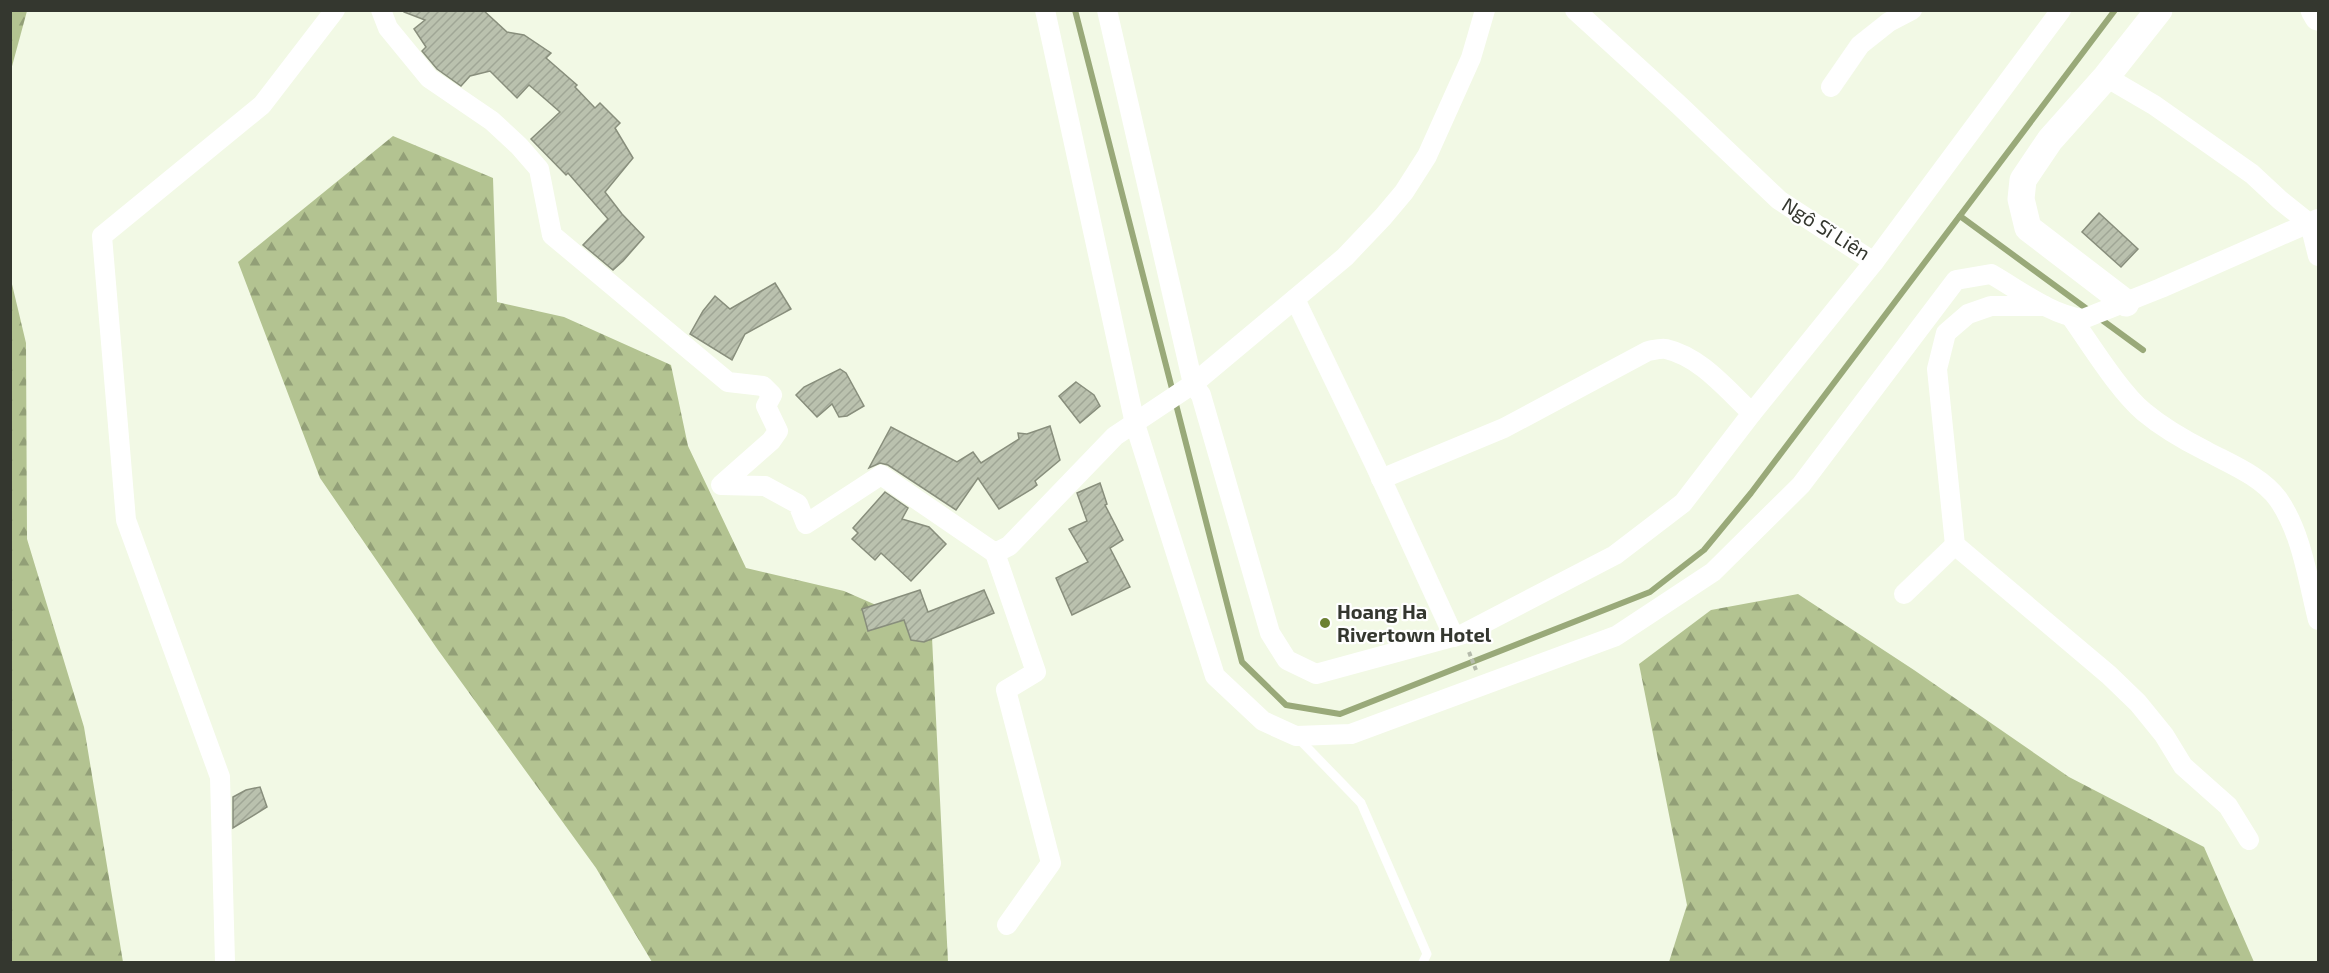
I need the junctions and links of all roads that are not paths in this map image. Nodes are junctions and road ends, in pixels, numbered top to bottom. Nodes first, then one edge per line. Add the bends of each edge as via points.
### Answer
1 (335, 10) edge
2 (381, 10) edge
3 (1045, 10) edge
4 (1107, 10) edge
5 (1485, 10) edge
6 (1575, 10) edge
7 (1911, 10) edge
8 (2061, 10) edge
9 (2159, 10) edge
10 (2314, 10) edge
11 (2319, 17) edge
12 (2106, 77) junction
13 (1831, 87) dead end
14 (2314, 221) edge
15 (2319, 256) edge
16 (1874, 262) junction
17 (1296, 299) junction
18 (2121, 304) junction
19 (2048, 306) junction
20 (2077, 318) junction
21 (1190, 386) junction
22 (1752, 413) junction
23 (1141, 420) junction
24 (1381, 479) junction
25 (1955, 545) junction
26 (995, 553) junction
27 (1904, 594) dead end
28 (2319, 620) edge
29 (1460, 639) junction
30 (1296, 736) junction
31 (2249, 840) dead end
32 (1007, 926) dead end
33 (225, 963) edge
34 (1423, 963) edge

1 - 33 street via 262,105 102,236 126,520 220,777
2 - 26 street via 388,28 429,78 492,122 539,169 552,235 728,382 762,386 772,395 766,406 778,431 720,485 765,486 798,504 806,524 881,475
3 - 23 street
4 - 21 street
5 - 17 street via 1455,98 1427,156 1404,192 1345,257
6 - 16 street, Ngô Sĩ Liên via 1779,200
7 - 13 street via 1860,45
8 - 16 street, Ngô Sĩ Liên
9 - 12 street
10 - 11 street
12 - 14 street via 2154,105
12 - 18 street via 2050,140 2023,180 2021,199 2028,228
14 - 15 street
14 - 18 street
16 - 22 street
17 - 21 street
17 - 24 street
18 - 20 street
19 - 20 street
19 - 25 street via 1991,306 1968,314 1946,333 1936,369
19 - 30 street via 1991,274 1956,280 1801,485 1713,572 1616,636 1351,734
20 - 28 street via 2143,411 2183,439 2247,473 2276,497 2294,533
21 - 23 street
21 - 29 street via 1201,395 1270,633 1287,660 1316,674
22 - 24 street via 1686,356 1664,349 1648,351 1504,428
22 - 29 street via 1683,503 1615,555
23 - 26 street via 1115,436 1009,546
23 - 30 street via 1215,676 1263,721
24 - 29 street
25 - 27 street
25 - 31 street via 2138,703 2183,766 2228,806
26 - 32 street via 1036,672 1006,690 1051,863
30 - 34 lane via 1360,804 1427,954

